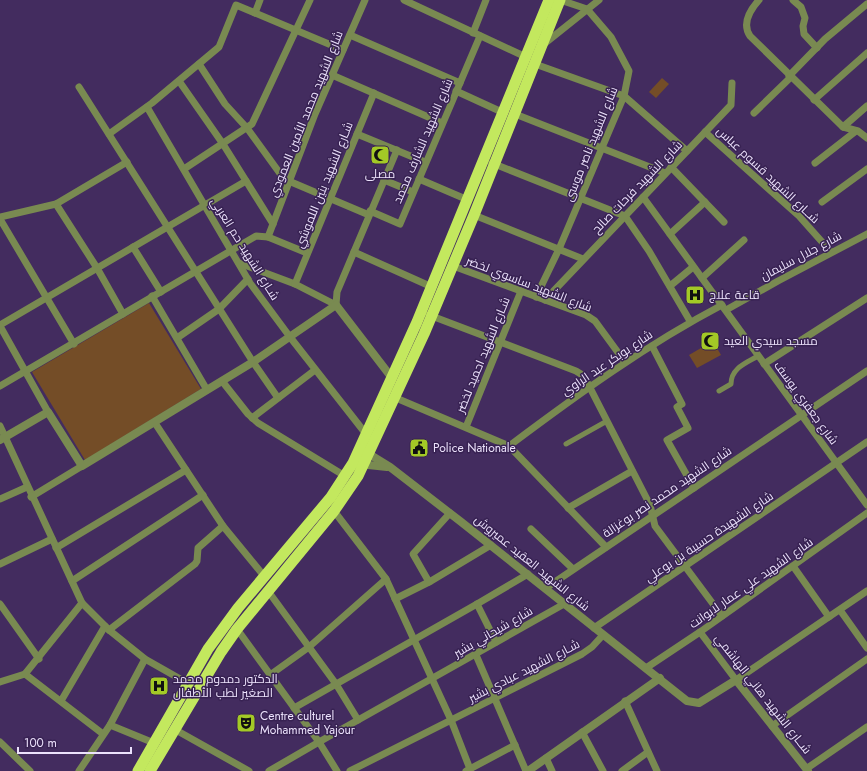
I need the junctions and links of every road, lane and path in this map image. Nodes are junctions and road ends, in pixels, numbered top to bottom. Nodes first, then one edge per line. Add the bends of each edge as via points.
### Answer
1 (260, 0) edge
2 (310, 0) edge
3 (365, 0) edge
4 (404, 0) edge
5 (486, 0) edge
6 (549, 0) edge
7 (560, 0) edge
8 (599, 0) edge
9 (793, 0) edge
10 (756, 1) edge
11 (576, 2) edge
12 (867, 4) edge
13 (587, 10) junction
14 (255, 13) junction
15 (296, 29) junction
16 (473, 33) junction
17 (350, 35) junction
18 (480, 36) junction
19 (537, 44) junction
20 (817, 48) junction
21 (343, 50) junction
22 (867, 53) edge
23 (530, 60) junction
24 (199, 64) junction
25 (332, 75) junction
26 (790, 76) junction
27 (179, 81) junction
28 (460, 83) junction
29 (732, 83) dead end
30 (79, 87) dead end
31 (456, 91) junction
32 (374, 93) junction
33 (624, 96) junction
34 (814, 100) junction
35 (867, 106) edge
36 (147, 107) junction
37 (510, 113) junction
38 (754, 113) dead end
39 (442, 123) junction
40 (843, 127) junction
41 (247, 128) junction
42 (857, 131) junction
43 (705, 132) junction
44 (109, 134) junction
45 (357, 134) junction
46 (867, 138) edge
47 (222, 144) junction
48 (602, 148) junction
49 (397, 150) junction
50 (686, 151) junction
51 (127, 162) junction
52 (425, 162) junction
53 (490, 162) junction
54 (815, 163) dead end
55 (671, 167) junction
56 (184, 169) junction
57 (867, 169) edge
58 (665, 173) junction
59 (419, 179) junction
60 (384, 180) junction
61 (246, 181) junction
62 (289, 181) junction
63 (413, 192) junction
64 (643, 197) junction
65 (330, 198) junction
66 (580, 198) junction
67 (468, 200) junction
68 (705, 202) junction
69 (822, 202) dead end
70 (56, 204) junction
71 (205, 205) junction
72 (369, 213) junction
73 (474, 215) junction
74 (1, 216) edge
75 (625, 216) junction
76 (724, 222) dead end
77 (273, 224) junction
78 (168, 226) junction
79 (670, 234) junction
80 (867, 234) edge
81 (268, 237) junction
82 (744, 240) dead end
83 (133, 247) junction
84 (560, 249) junction
85 (231, 250) junction
86 (354, 252) junction
87 (831, 252) junction
88 (307, 253) junction
89 (583, 259) junction
90 (239, 264) junction
91 (453, 266) junction
92 (694, 267) junction
93 (97, 268) junction
94 (195, 271) junction
95 (702, 278) junction
96 (248, 279) junction
97 (294, 284) junction
98 (670, 286) junction
99 (432, 287) junction
100 (521, 291) junction
101 (161, 292) junction
102 (152, 296) junction
103 (47, 297) junction
104 (536, 297) junction
105 (867, 298) edge
106 (545, 300) junction
107 (336, 304) junction
108 (724, 308) junction
109 (219, 309) junction
110 (123, 314) junction
111 (426, 314) junction
112 (690, 321) junction
113 (0, 326) edge
114 (290, 337) junction
115 (177, 338) junction
116 (501, 342) junction
117 (74, 344) junction
118 (652, 346) junction
119 (758, 356) junction
120 (253, 362) junction
121 (625, 362) junction
122 (764, 364) junction
123 (315, 370) junction
124 (26, 371) junction
125 (867, 371) edge
126 (392, 378) junction
127 (222, 381) junction
128 (590, 385) junction
129 (0, 386) edge
130 (207, 390) junction
131 (719, 391) dead end
132 (278, 398) junction
133 (396, 398) junction
134 (48, 412) junction
135 (802, 415) junction
136 (252, 418) junction
137 (607, 421) junction
138 (155, 423) junction
139 (0, 426) edge
140 (466, 427) junction
141 (366, 434) junction
142 (3, 439) edge
143 (867, 442) edge
144 (566, 444) dead end
145 (509, 446) junction
146 (359, 448) junction
147 (369, 454) junction
148 (837, 463) junction
149 (358, 464) junction
150 (82, 466) junction
151 (390, 467) junction
152 (186, 470) junction
153 (632, 471) junction
154 (345, 476) junction
155 (27, 487) junction
156 (694, 488) junction
157 (203, 495) junction
158 (31, 497) junction
159 (0, 499) edge
160 (867, 505) edge
161 (568, 508) junction
162 (334, 511) junction
163 (450, 513) junction
164 (867, 513) edge
165 (652, 517) junction
166 (223, 526) junction
167 (531, 529) dead end
168 (52, 539) junction
169 (491, 545) junction
170 (606, 547) junction
171 (56, 548) junction
172 (0, 564) edge
173 (685, 566) junction
174 (793, 566) junction
175 (573, 569) junction
176 (528, 574) junction
177 (264, 576) junction
178 (386, 579) junction
179 (72, 581) junction
180 (429, 582) junction
181 (546, 588) junction
182 (268, 591) junction
183 (867, 591) edge
184 (395, 599) junction
185 (82, 603) junction
186 (0, 604) edge
187 (477, 604) junction
188 (564, 604) junction
189 (840, 610) junction
190 (722, 616) junction
191 (829, 617) junction
192 (107, 628) junction
193 (594, 628) junction
194 (237, 629) junction
195 (700, 632) junction
196 (603, 635) junction
197 (414, 639) junction
198 (496, 642) junction
199 (309, 647) junction
200 (867, 648) edge
201 (476, 655) junction
202 (39, 658) junction
203 (144, 659) junction
204 (867, 660) edge
205 (646, 668) junction
206 (25, 674) junction
207 (270, 675) junction
208 (432, 678) junction
209 (660, 678) junction
210 (736, 680) junction
211 (0, 682) edge
212 (189, 684) junction
213 (336, 684) junction
214 (495, 699) junction
215 (61, 701) junction
216 (626, 701) junction
217 (294, 708) junction
218 (358, 720) junction
219 (451, 720) junction
220 (110, 724) junction
221 (772, 726) junction
222 (867, 727) edge
223 (174, 729) junction
224 (582, 732) junction
225 (103, 734) junction
226 (0, 742) edge
227 (319, 742) junction
228 (154, 743) junction
229 (515, 746) junction
230 (648, 752) junction
231 (546, 758) junction
232 (150, 765) edge
233 (468, 770) edge
234 (807, 770) edge
235 (30, 771) edge
236 (79, 771) edge
237 (138, 771) edge
238 (249, 771) edge
239 (269, 771) edge
240 (338, 771) edge
241 (350, 771) edge
242 (527, 771) edge
243 (552, 771) edge
244 (603, 771) edge
245 (622, 771) edge
246 (657, 771) edge

1 - 14 street
2 - 15 street
3 - 17 street, شارع الشهيد محمد الأمين العمودي
4 - 16 street
5 - 16 street
6 - 19 highway
7 - 11 street, شارع الشهيد ناصر موسى
7 - 19 highway
8 - 13 street
9 - 20 street via 801,7 805,18 804,34
10 - 26 street via 746,28 750,36
11 - 13 street, شارع الشهيد ناصر موسى
12 - 20 street
13 - 19 street
13 - 33 street, شارع الشهيد ناصر موسى via 611,37 629,71
14 - 15 street
14 - 24 street via 236,5 219,47
15 - 21 street
15 - 41 street via 255,119
16 - 18 street
17 - 21 street, شارع الشهيد محمد الأمين العمودي
17 - 28 street
18 - 23 street
18 - 28 street, شارع الشهيد الشارف محمد
19 - 23 highway
20 - 26 street
21 - 25 street, شارع الشهيد محمد الأمين العمودي
22 - 34 street
23 - 33 street
23 - 37 highway
24 - 27 street
24 - 41 street via 228,108
25 - 32 street
25 - 62 street, شارع الشهيد محمد الأمين العمودي
26 - 34 street
26 - 38 street
27 - 36 street
27 - 47 street
28 - 31 street, شارع الشهيد الشارف محمد
29 - 43 street, شارع الشهيد فرحات صالح via 731,105
30 - 44 street
31 - 37 street
31 - 39 street, شارع الشهيد الشارف محمد
32 - 39 street
32 - 45 street, شـارع الشهيد بنين اللموشي
33 - 48 street, شارع الشهيد ناصر موسى
33 - 50 street
34 - 40 street
35 - 40 street
36 - 44 street
36 - 56 street, شـارع الشهيد حم العربي
37 - 48 street
37 - 53 highway
39 - 52 street, شارع الشهيد الشارف محمد
40 - 42 street
41 - 47 street
41 - 62 street via 280,174
42 - 46 street
42 - 54 street
43 - 50 street, شارع الشهيد فرحات صالح
43 - 87 street, شــارع الشهيد قسوم عباس via 799,216
44 - 51 street
45 - 49 street
45 - 65 street, شـارع الشهيد بنين اللموشي
47 - 56 street
47 - 61 street
48 - 58 street
48 - 66 street, شارع الشهيد ناصر موسى
49 - 52 street
49 - 60 street
50 - 55 street, شارع الشهيد فرحات صالح
51 - 70 street
51 - 78 street
52 - 59 street, شارع الشهيد الشارف محمد
53 - 66 street
53 - 67 highway
53 - 73 highway
55 - 58 street, شارع الشهيد فرحات صالح
55 - 68 street
56 - 71 street, شـارع الشهيد حم العربي
57 - 69 street
58 - 64 street, شارع الشهيد فرحات صالح
59 - 63 street, شارع الشهيد الشارف محمد
59 - 67 street
60 - 63 street
60 - 72 street
61 - 71 street
61 - 77 street
62 - 65 street
62 - 77 street, شارع الشهيد محمد الأمين العمودي
63 - 72 street, شارع الشهيد الشارف محمد via 400,224
64 - 75 street, شارع الشهيد فرحات صالح
64 - 79 street, شارع جعفري يوسف
65 - 72 street
65 - 88 street, شـارع الشهيد بنين اللموشي
66 - 75 street
66 - 84 street, شارع الشهيد ناصر موسى
67 - 99 highway
68 - 76 street
68 - 79 street
70 - 74 street
70 - 93 street
71 - 78 street
71 - 85 street, شـارع الشهيد حم العربي
72 - 86 street
73 - 84 street
73 - 91 highway
74 - 103 street
75 - 89 street, شارع الشهيد فرحات صالح
75 - 98 street
77 - 81 street, شارع الشهيد محمد الأمين العمودي
78 - 83 street
78 - 94 street
79 - 92 street, شارع جعفري يوسف
80 - 87 street, شارع جلال سليمان
81 - 85 street via 256,236
81 - 88 street
82 - 95 street
83 - 93 street
83 - 101 street
84 - 89 street
84 - 104 street, شارع الشهيد ناصر موسى
85 - 90 street, شـارع الشهيد حم العربي
85 - 94 street
86 - 99 street
86 - 107 street via 337,292
87 - 108 street, شارع جلال سليمان
88 - 97 street, شـارع الشهيد بنين اللموشي
89 - 106 street, شارع الشهيد فرحات صالح
90 - 96 street, شـارع الشهيد حم العربي
90 - 97 street
91 - 100 street, شارع الشهيد ساسوي لخضر
91 - 111 highway
92 - 95 street, شارع جعفري يوسف
92 - 98 street
93 - 103 street
93 - 110 street
94 - 101 street
94 - 109 street
95 - 108 street, شارع جعفري يوسف
96 - 109 street
96 - 114 street, شـارع الشهيد حم العربي
97 - 107 street
98 - 112 street
99 - 111 highway
100 - 104 street, شارع الشهيد ساسوي لخضر
100 - 116 street, شـارع الشهيد احميد لخضر
101 - 102 street
102 - 110 street
102 - 115 street
103 - 113 street
103 - 117 street
104 - 106 street, شارع الشهيد ساسوي لخضر
105 - 122 street
106 - 121 street, شارع الشهيد ساسوي لخضر via 586,315 595,321
107 - 114 street
107 - 126 street
108 - 112 street, شارع بوبكر عبد الراوي
108 - 119 street, شارع جعفري يوسف
109 - 115 street
109 - 120 street
110 - 117 street
111 - 116 street
111 - 126 highway
111 - 133 highway
112 - 118 street, شارع بوبكر عبد الراوي
113 - 124 street
114 - 120 street
114 - 123 street, شـارع الشهيد حم العربي
115 - 130 street
116 - 128 street via 576,371 584,376
116 - 140 street, شـارع الشهيد احميد لخضر
117 - 124 street
118 - 121 street, شارع بوبكر عبد الراوي
118 - 156 street via 682,404 677,407 688,428 666,440
119 - 122 street, شارع جعفري يوسف
119 - 131 street via 735,370 731,384
120 - 127 street
120 - 132 street
121 - 128 street, شارع بوبكر عبد الراوي
122 - 135 street, شارع جعفري يوسف
123 - 132 street
123 - 141 street, شـارع الشهيد حم العربي
124 - 129 street
124 - 134 street
125 - 135 street, شارع الشهيد محمد نصر بوغزالة
126 - 141 highway
127 - 130 street
127 - 136 street
128 - 137 street
128 - 145 street, شارع بوبكر عبد الراوي
130 - 138 street
132 - 136 street
133 - 140 street
133 - 147 highway
134 - 142 street
134 - 150 street
135 - 148 street, شارع جعفري يوسف
135 - 156 street, شارع الشهيد محمد نصر بوغزالة
136 - 154 street
137 - 144 street
137 - 153 street
138 - 150 street
138 - 152 street
139 - 142 street
140 - 145 street
141 - 146 highway
142 - 155 street
143 - 148 street, شارع الشهيدة حسيبة بن بوعلي
145 - 161 street
146 - 147 street, شارع الشهيد العقيد عميروش
146 - 149 highway
147 - 149 highway
147 - 151 street, شارع الشهيد العقيد عميروش
148 - 160 street, شارع جعفري يوسف
148 - 173 street, شارع الشهيدة حسيبة بن بوعلي
149 - 151 street
149 - 154 highway
149 - 162 highway via 351,488
150 - 158 street
151 - 163 street, شارع الشهيد العقيد عميروش
152 - 157 street
152 - 171 street
153 - 161 street
153 - 165 street via 650,505
154 - 177 highway via 331,497
155 - 158 street
155 - 159 street
156 - 165 street, شارع الشهيد محمد نصر بوغزالة
157 - 166 street
157 - 179 street
158 - 168 street
161 - 170 street
162 - 178 street
162 - 182 highway
163 - 169 street, شارع الشهيد العقيد عميروش
163 - 180 street via 413,554
164 - 174 street, شارع الشهيد علي عمار لابوانت
165 - 170 street, شارع الشهيد محمد نصر بوغزالة
165 - 173 street via 655,526
166 - 177 street
166 - 192 street via 198,548 195,564
167 - 175 street
168 - 171 street
168 - 172 street
169 - 176 street, شارع الشهيد العقيد عميروش
169 - 180 street
170 - 175 street, شارع الشهيد محمد نصر بوغزالة
171 - 179 street
173 - 190 street
173 - 193 street, شارع الشهيدة حسيبة بن بوعلي
174 - 190 street, شارع الشهيد علي عمار لابوانت
174 - 191 street
175 - 181 street, شارع الشهيد محمد نصر بوغزالة
176 - 181 street, شارع الشهيد العقيد عميروش
176 - 187 street
177 - 212 highway via 208,649
178 - 184 street
178 - 199 street
179 - 185 street
180 - 184 street
181 - 188 street, شارع الشهيد العقيد عميروش
182 - 194 highway
182 - 199 street
183 - 189 street
184 - 197 street
185 - 192 street
185 - 202 street
186 - 202 street
187 - 197 street
187 - 198 street
188 - 193 street, شارع الشهيد العقيد عميروش
188 - 198 street, شارع شيحاني بشير
189 - 191 street
189 - 200 street
190 - 195 street, شارع الشهيد علي عمار لابوانت
191 - 210 street
192 - 203 street
192 - 215 street
193 - 196 street, شارع الشهيد العقيد عميروش
194 - 207 street
194 - 223 highway
195 - 205 street, شارع الشهيد علي عمار لابوانت
195 - 210 street, شــارع الشهيد هاني الهاشمي
196 - 205 street, شارع الشهيد العقيد عميروش
196 - 214 street, شـارع الشهيد عبادي بشير via 582,654
197 - 208 street
197 - 213 street
198 - 201 street, شارع شيحاني بشير
199 - 207 street
199 - 213 street
201 - 208 street, شارع شيحاني بشير
201 - 214 street
202 - 206 street
203 - 212 street
203 - 220 street
204 - 221 street
205 - 209 street, شارع الشهيد العقيد عميروش
206 - 211 street
206 - 215 street
207 - 217 street
208 - 218 street, شارع شيحاني بشير
208 - 219 street
209 - 210 street, شارع الشهيد العقيد عميروش via 688,701 699,703
209 - 216 street
210 - 221 street, شــارع الشهيد هاني الهاشمي
212 - 228 highway
213 - 217 street
213 - 218 street
214 - 219 street, شـارع الشهيد عبادي بشير
214 - 229 street
215 - 225 street
216 - 224 street
216 - 230 street
217 - 227 street
218 - 227 street, شارع شيحاني بشير
219 - 233 street
219 - 241 street, شـارع الشهيد عبادي بشير
220 - 225 street
220 - 228 street
221 - 234 street, شــارع الشهيد هاني الهاشمي
222 - 234 street
223 - 232 highway
223 - 238 street
224 - 231 street
224 - 244 street
225 - 236 street
226 - 235 street
227 - 239 street, شارع شيحاني بشير
227 - 240 street
228 - 232 highway
229 - 233 street
229 - 242 street
230 - 245 street
230 - 246 street
231 - 242 street
231 - 243 street
232 - 237 highway

